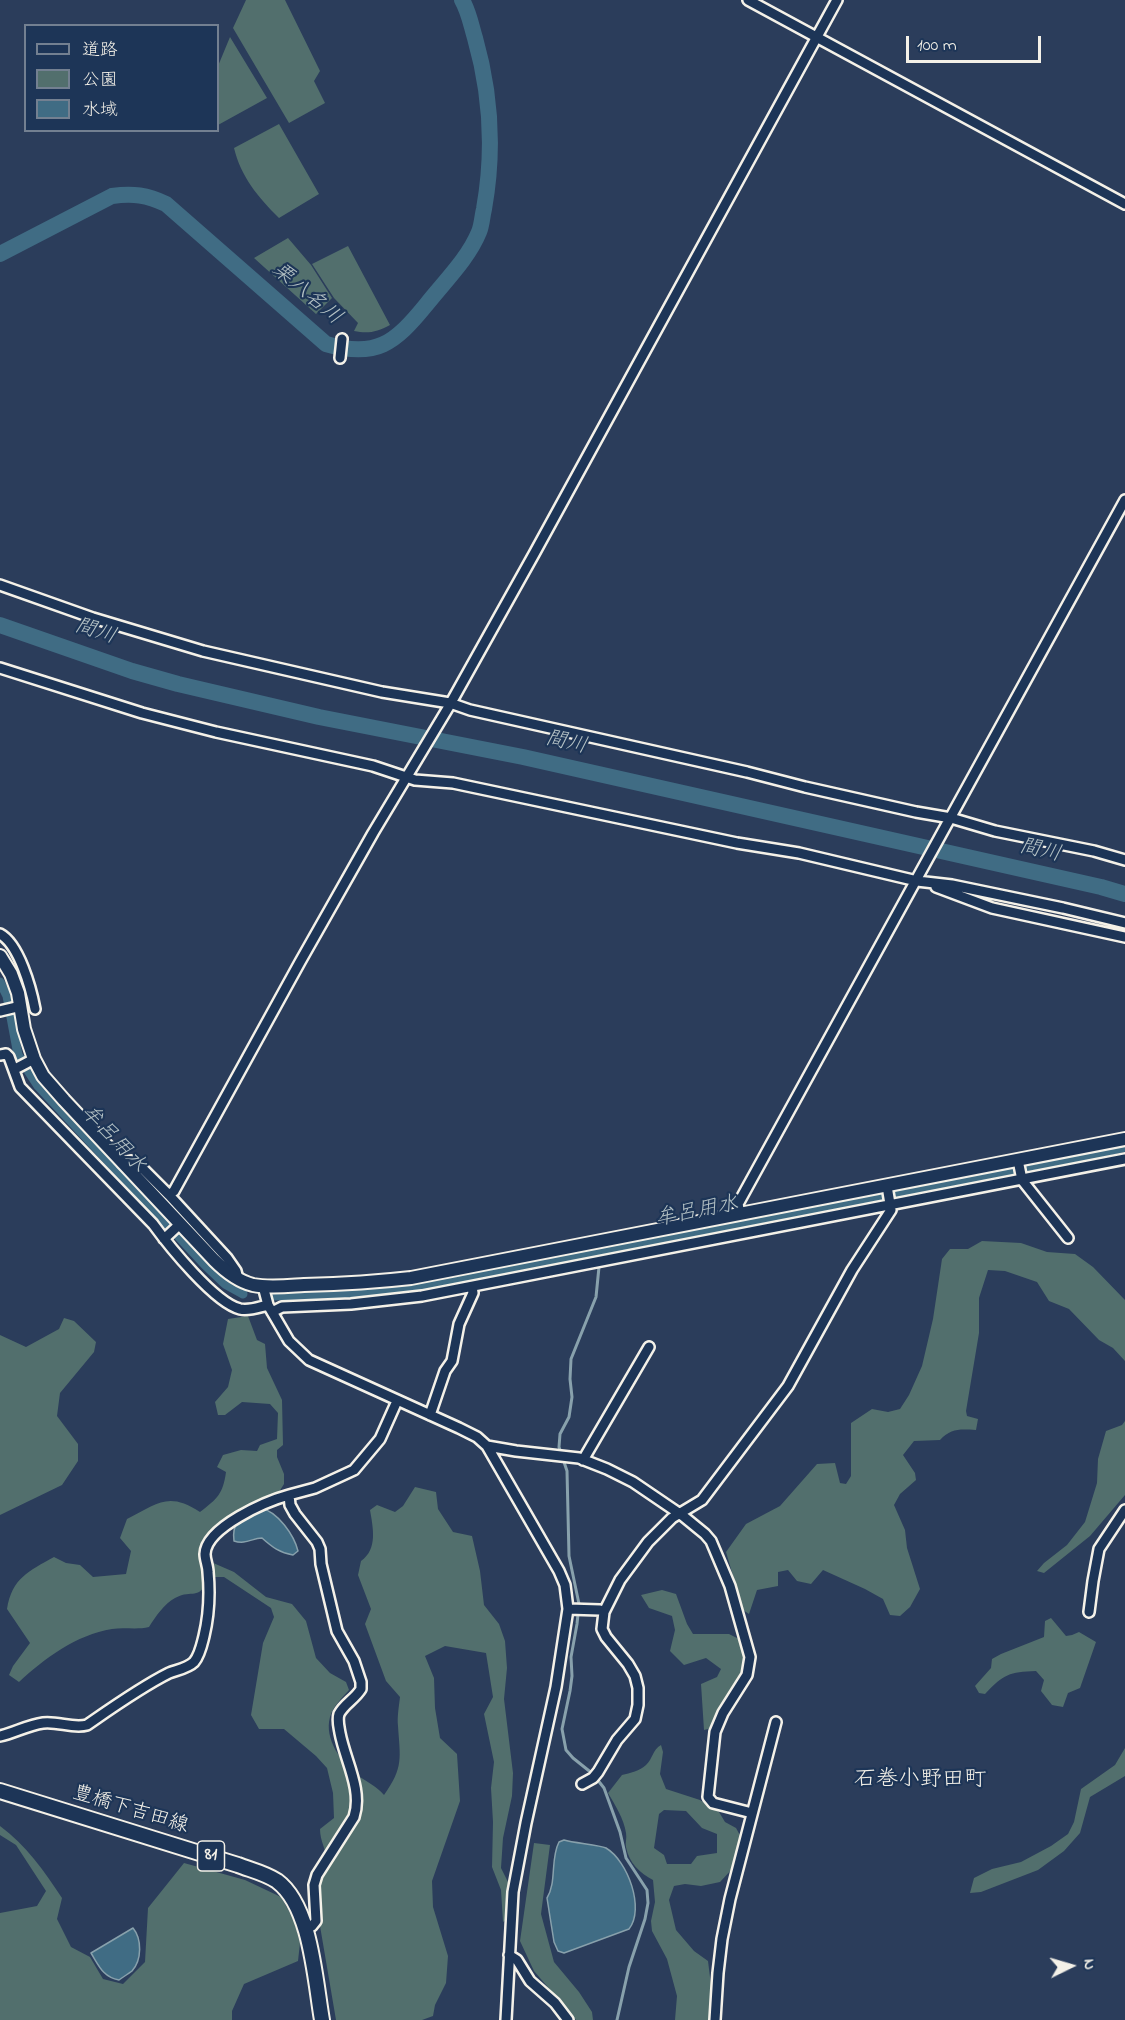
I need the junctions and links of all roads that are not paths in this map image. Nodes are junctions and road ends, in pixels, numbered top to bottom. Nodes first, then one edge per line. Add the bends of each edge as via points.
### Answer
1 (748, 0) edge
2 (837, 0) edge
3 (817, 37) junction
4 (1125, 204) edge
5 (341, 341) dead end
6 (340, 358) dead end
7 (1125, 501) edge
8 (0, 585) edge
9 (0, 668) edge
10 (449, 705) junction
11 (408, 775) junction
12 (950, 820) junction
13 (1125, 860) edge
14 (918, 878) junction
15 (933, 883) junction
16 (1125, 923) edge
17 (0, 933) edge
18 (1125, 937) edge
19 (0, 956) edge
20 (19, 1007) junction
21 (35, 1008) dead end
22 (0, 1010) edge
23 (0, 1055) edge
24 (31, 1060) junction
25 (17, 1068) junction
26 (1125, 1139) edge
27 (1125, 1159) edge
28 (1018, 1162) junction
29 (122, 1163) junction
30 (1021, 1179) junction
31 (887, 1187) junction
32 (170, 1195) junction
33 (890, 1203) junction
34 (740, 1214) junction
35 (178, 1226) junction
36 (166, 1238) junction
37 (1068, 1238) dead end
38 (603, 1242) junction
39 (602, 1259) junction
40 (238, 1279) junction
41 (263, 1286) junction
42 (472, 1287) junction
43 (270, 1308) junction
44 (649, 1347) dead end
45 (397, 1401) junction
46 (430, 1414) junction
47 (487, 1446) junction
48 (584, 1460) junction
49 (289, 1495) junction
50 (1125, 1510) edge
51 (678, 1513) junction
52 (575, 1609) junction
53 (604, 1612) junction
54 (1089, 1612) dead end
55 (776, 1722) dead end
56 (0, 1736) edge
57 (582, 1784) dead end
58 (0, 1791) edge
59 (752, 1813) junction
60 (306, 1929) junction
61 (509, 1955) junction
62 (322, 2020) edge
63 (506, 2020) edge
64 (568, 2020) edge
65 (715, 2020) edge

1 - 3 street
2 - 3 street
3 - 4 street
3 - 10 street
5 - 6 street
7 - 12 street
8 - 10 street via 203,651
9 - 11 street via 141,714
10 - 11 street
10 - 12 street
11 - 14 street
11 - 32 street
12 - 13 street
12 - 14 street
14 - 15 street
14 - 34 street via 738,1204
15 - 16 street
15 - 18 street via 992,908
17 - 21 street via 19,958
19 - 20 street via 11,974
20 - 22 street
20 - 24 street
23 - 25 street via 6,1054
24 - 25 street
24 - 29 street
25 - 36 street via 20,1087
26 - 28 street
27 - 30 street
28 - 30 street
28 - 31 street
29 - 32 street via 131,1161 141,1167
29 - 35 street
30 - 33 street
30 - 37 street
31 - 33 street
31 - 34 street
32 - 40 street via 226,1258
33 - 39 street
33 - 51 street via 891,1210 852,1270 788,1386 702,1500
34 - 38 street
35 - 36 street
35 - 40 street
36 - 43 street via 219,1297 244,1310
38 - 39 street
38 - 41 street via 411,1278
39 - 42 street
40 - 41 street
41 - 43 street
42 - 43 street via 391,1300
42 - 46 street via 452,1361
43 - 45 street via 289,1341 309,1360
44 - 48 street
45 - 46 street
45 - 49 street via 380,1439 354,1470
46 - 47 street
47 - 48 street
47 - 52 street via 559,1571
48 - 51 street via 633,1482
49 - 56 street via 248,1510 222,1529 207,1547 209,1609 194,1662 159,1679 87,1725 40,1724
49 - 60 street via 295,1514 317,1542 337,1631 361,1682 361,1689 343,1708 338,1723 357,1808 317,1875 316,1922
50 - 54 street via 1099,1549
51 - 53 street via 633,1560
51 - 59 street via 705,1534 717,1552 750,1657 747,1675 715,1732 708,1797 713,1803
52 - 53 street
52 - 61 street via 526,1823 513,1892
53 - 57 street via 602,1629 635,1676 639,1705 635,1719 596,1775
55 - 59 street
58 - 60 main road, 豊橋下吉田線 / 81 via 264,1874 292,1896
59 - 65 street via 722,1939
60 - 62 main road, 豊橋下吉田線 / 81
61 - 63 street
61 - 64 street

